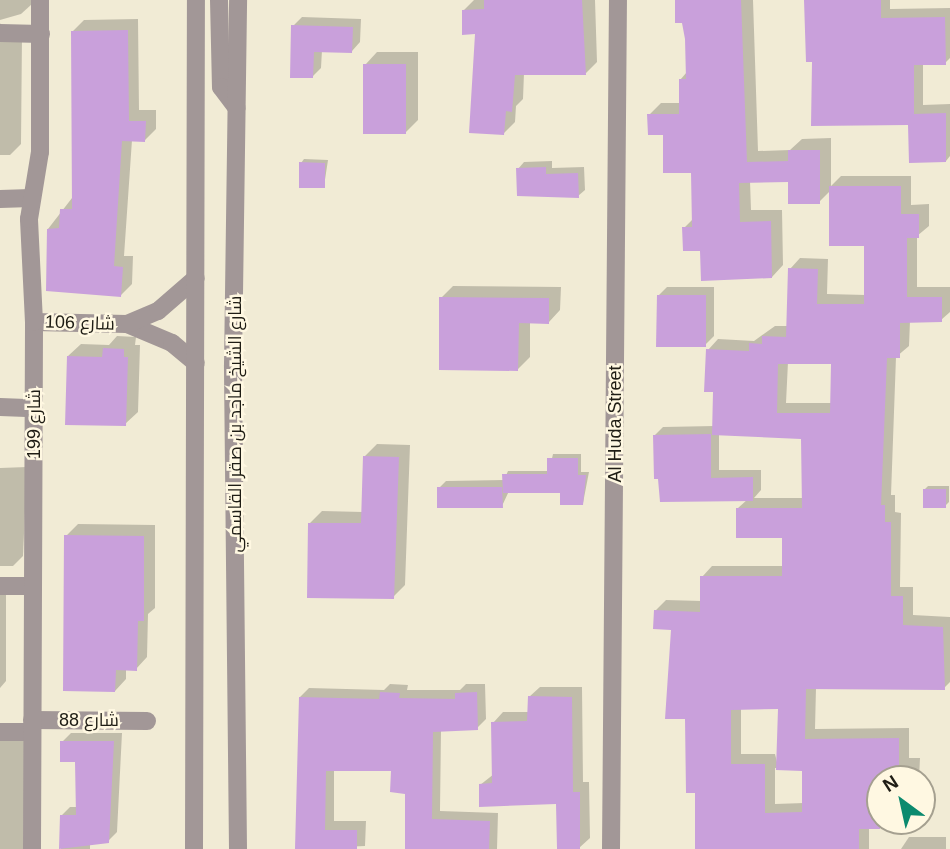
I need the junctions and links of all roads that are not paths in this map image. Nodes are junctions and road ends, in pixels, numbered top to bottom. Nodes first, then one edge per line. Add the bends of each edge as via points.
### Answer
1 (40, 0) edge
2 (196, 0) edge
3 (219, 0) edge
4 (238, 0) edge
5 (618, 0) edge
6 (0, 33) edge
7 (41, 34) junction
8 (237, 108) junction
9 (30, 198) junction
10 (0, 199) edge
11 (196, 278) junction
12 (34, 322) junction
13 (127, 324) junction
14 (197, 363) junction
15 (0, 407) edge
16 (33, 408) junction
17 (0, 586) edge
18 (33, 586) junction
19 (147, 720) dead end
20 (32, 726) junction
21 (0, 732) edge
22 (32, 849) edge
23 (194, 849) edge
24 (238, 849) edge
25 (611, 849) edge

1 - 7 street, شارع 199
2 - 11 street
3 - 8 street via 221,87
4 - 8 street, شارع الشيخ ماجد بن صقر القاسمي
5 - 25 street, Al Huda Street
6 - 7 street
7 - 9 street, شارع 199 via 40,152
8 - 24 street, شارع الشيخ ماجد بن صقر القاسمي via 233,365
9 - 10 street
9 - 12 street, شارع 199
11 - 13 street, شارع 106 via 158,311
11 - 14 street
12 - 13 street, شارع 106
12 - 16 street, شارع 199
13 - 14 street, شارع 106 via 172,343
14 - 23 street
15 - 16 street
16 - 18 street, شارع 199
17 - 18 street
18 - 20 street, شارع 199
19 - 20 street, شارع 88
20 - 21 street, شارع 88
20 - 22 street, شارع 199

